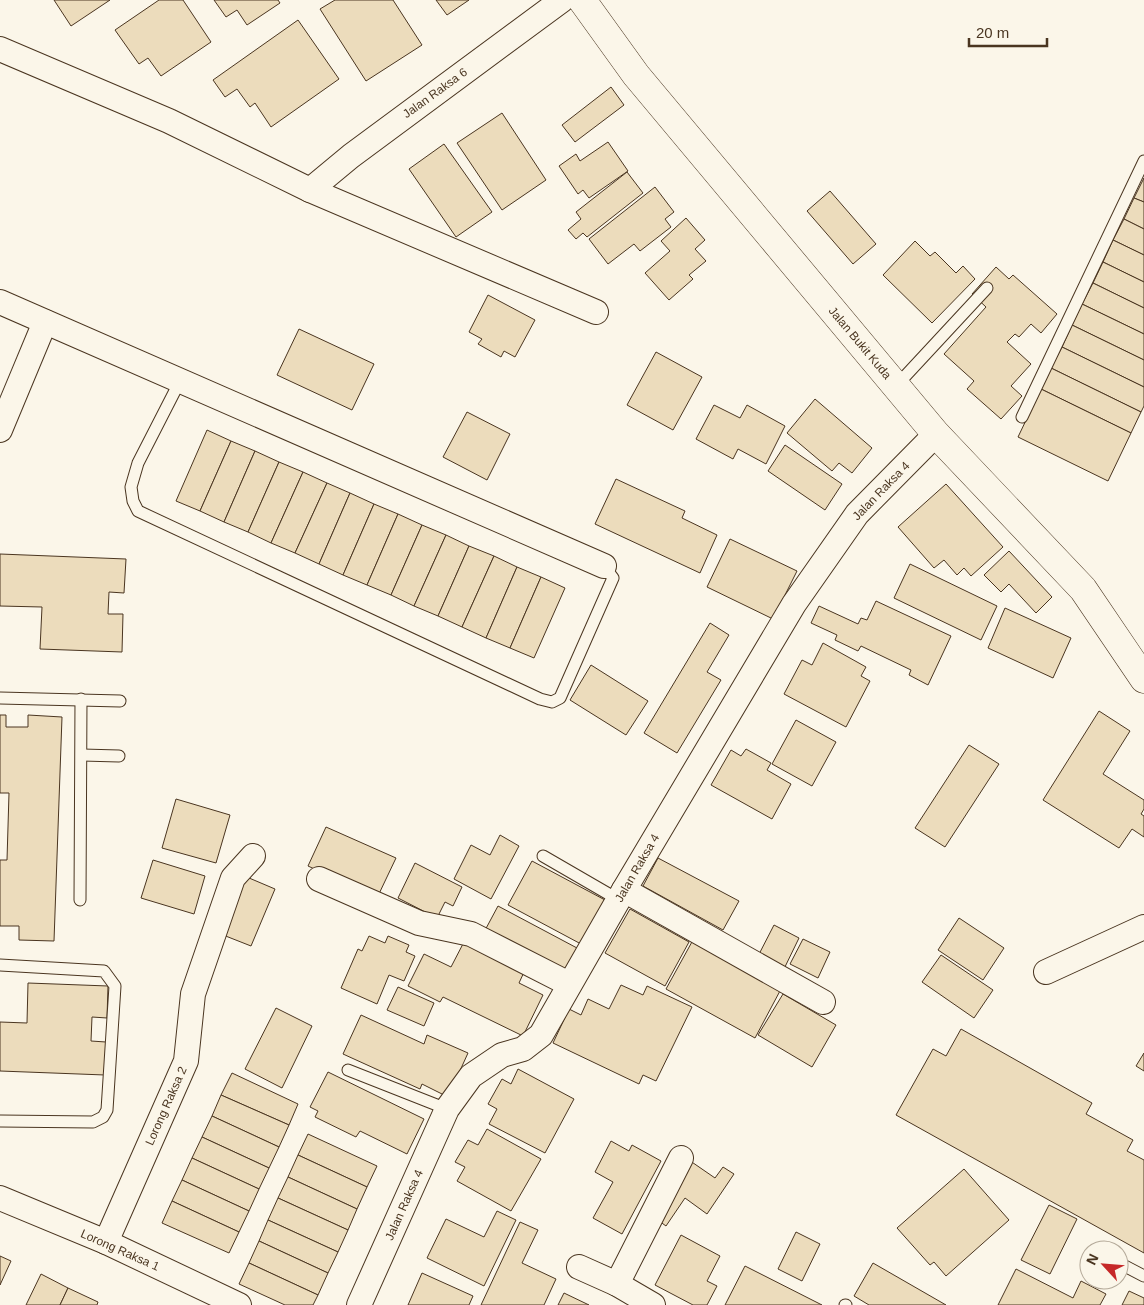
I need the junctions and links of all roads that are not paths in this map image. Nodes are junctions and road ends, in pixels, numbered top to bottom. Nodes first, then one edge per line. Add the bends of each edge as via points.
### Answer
1 (562, 0) edge
2 (582, 0) edge
3 (0, 49) edge
4 (1144, 162) edge
5 (310, 190) junction
6 (987, 288) dead end
7 (0, 302) edge
8 (596, 312) dead end
9 (45, 322) junction
10 (180, 381) junction
11 (896, 386) junction
12 (1022, 417) dead end
13 (0, 428) edge
14 (936, 434) junction
15 (604, 566) joint
16 (1144, 679) edge
17 (0, 698) edge
18 (81, 699) junction
19 (120, 701) dead end
20 (82, 755) junction
21 (119, 756) dead end
22 (254, 856) dead end
23 (543, 856) dead end
24 (319, 879) dead end
25 (622, 895) junction
26 (80, 900) dead end
27 (1144, 927) edge
28 (0, 965) edge
29 (1046, 972) dead end
30 (569, 984) junction
31 (823, 1002) dead end
32 (348, 1070) dead end
33 (447, 1109) junction
34 (0, 1120) edge
35 (681, 1158) dead end
36 (0, 1198) edge
37 (106, 1242) junction
38 (579, 1267) dead end
39 (1129, 1268) edge
40 (1144, 1276) edge
41 (617, 1284) junction
42 (239, 1305) edge
43 (359, 1305) edge
44 (653, 1305) edge

1 - 5 street, Jalan Raksa 6
2 - 11 street, Jalan Bukit Kuda via 636,75
3 - 5 street via 169,121
4 - 12 lane
5 - 8 street
6 - 11 lane
7 - 9 street
9 - 10 street
9 - 13 street
10 - 15 street
10 - 15 lane via 138,463 131,487 138,511 540,699 552,702 560,698 613,578
11 - 14 street, Jalan Bukit Kuda
14 - 16 street, Jalan Bukit Kuda via 1083,589
14 - 25 street, Jalan Raksa 4 via 857,514 794,604
17 - 18 lane
18 - 19 lane
18 - 20 lane
20 - 21 lane
20 - 26 lane
22 - 37 street, Lorong Raksa 2 via 233,878 193,994 186,1061
23 - 25 lane
24 - 30 street via 418,923 471,934
25 - 30 street, Jalan Raksa 4
25 - 31 street
27 - 29 street
28 - 34 lane via 104,971 115,986 107,1110 103,1118 93,1122
30 - 33 street, Jalan Raksa 4 via 541,1035 523,1049 502,1055 471,1076
32 - 33 lane
33 - 43 street, Jalan Raksa 4
35 - 41 street
36 - 37 street, Lorong Raksa 1
37 - 42 street, Lorong Raksa 1
38 - 41 street
39 - 40 lane
41 - 44 street

